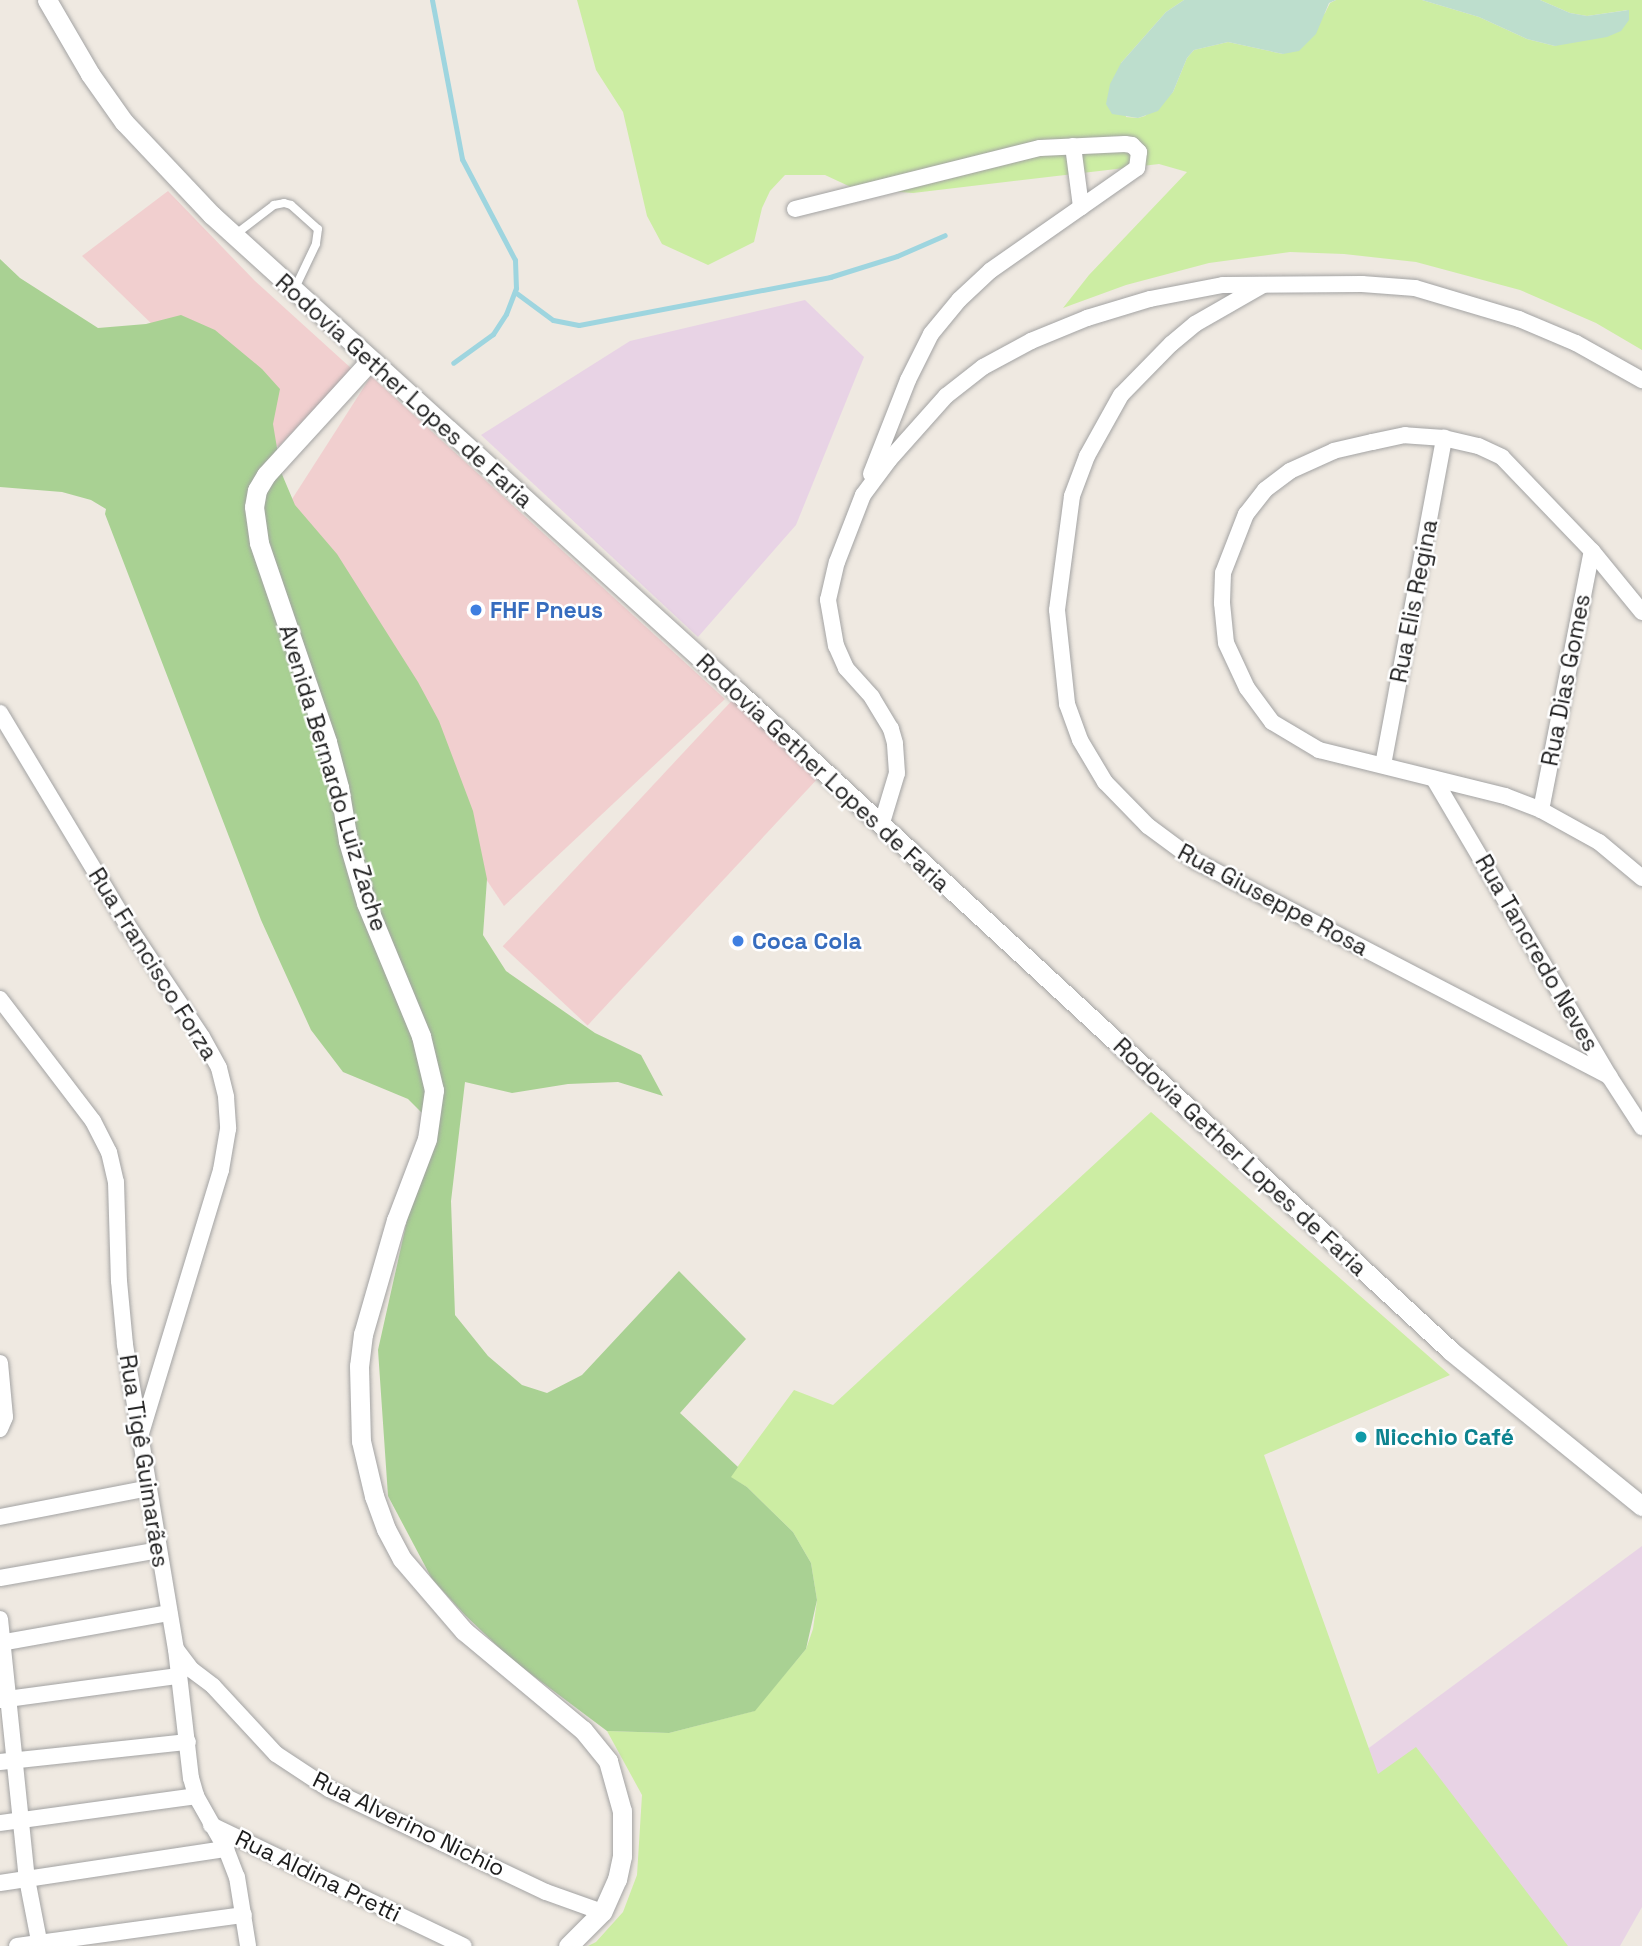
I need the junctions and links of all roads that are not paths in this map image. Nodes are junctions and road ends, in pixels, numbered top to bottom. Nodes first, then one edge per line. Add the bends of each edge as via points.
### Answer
1 (47, 0) edge
2 (1073, 146) junction
3 (1081, 207) junction
4 (795, 209) dead end
5 (233, 235) junction
6 (1265, 284) junction
7 (293, 290) junction
8 (370, 361) junction
9 (1642, 380) edge
10 (1444, 438) junction
11 (863, 495) junction
12 (1592, 551) junction
13 (1642, 612) edge
14 (0, 713) edge
15 (1383, 765) junction
16 (1434, 779) junction
17 (1541, 810) junction
18 (880, 826) junction
19 (1642, 878) edge
20 (0, 999) edge
21 (1609, 1076) junction
22 (1642, 1127) edge
23 (0, 1363) edge
24 (0, 1429) edge
25 (140, 1435) junction
26 (149, 1488) junction
27 (1642, 1506) edge
28 (0, 1517) edge
29 (159, 1550) junction
30 (0, 1578) edge
31 (169, 1613) junction
32 (0, 1619) edge
33 (2, 1643) edge
34 (176, 1649) junction
35 (178, 1676) junction
36 (5, 1700) edge
37 (188, 1742) junction
38 (7, 1761) edge
39 (196, 1796) junction
40 (22, 1820) junction
41 (0, 1823) edge
42 (211, 1825) junction
43 (226, 1849) junction
44 (27, 1879) junction
45 (0, 1883) edge
46 (602, 1912) junction
47 (244, 1915) junction
48 (40, 1945) edge
49 (17, 1946) edge
50 (248, 1946) edge
51 (463, 1946) edge
52 (568, 1946) edge

1 - 5 street, Rodovia Gether Lopes de Faria via 124,122
2 - 3 street
2 - 3 street via 1132,145 1140,157 1137,167
2 - 4 street via 1017,152
3 - 11 street via 990,271 931,334
5 - 7 street, Rodovia Gether Lopes de Faria
5 - 7 lane via 274,205 284,203 318,229 316,244
6 - 9 street via 1415,288 1519,319 1576,343
6 - 11 street via 1223,285 1150,299 1031,341 983,367 946,396
6 - 21 street, Rua Giuseppe Rosa via 1204,318 1171,344 1121,395 1087,456 1072,496 1056,610 1067,704 1080,740 1105,782 1148,826 1194,860
7 - 8 street, Rodovia Gether Lopes de Faria
8 - 18 street, Rodovia Gether Lopes de Faria
8 - 46 street, Avenida Bernardo Luiz Zache via 266,475 254,507 258,543 327,742 366,903 421,1036 434,1090 427,1139 396,1220 363,1334 361,1441 378,1507 402,1559 464,1631 583,1730 608,1761 622,1811 622,1841 617,1879
10 - 12 street via 1502,457
10 - 15 street, Rua Elis Regina
10 - 15 street via 1405,435 1372,442 1334,451 1290,471 1265,490 1246,513 1223,573 1226,643 1257,706 1272,722 1319,750
11 - 18 street via 828,600 836,646 846,668 872,697 895,743 897,773
12 - 13 street
12 - 17 street, Rua Dias Gomes
14 - 25 street, Rua Francisco Forza via 126,923 202,1037 219,1068 226,1097 228,1129 221,1170
15 - 16 street
16 - 17 street
16 - 21 street, Rua Tancredo Neves
17 - 19 street via 1599,842
18 - 27 street, Rodovia Gether Lopes de Faria via 1442,1343
20 - 25 street, Rua Tigê Guimarães via 93,1121 109,1152 116,1182 125,1345
21 - 22 street, Rua Tancredo Neves
23 - 24 street via 5,1417
25 - 26 street, Rua Tigê Guimarães
26 - 28 street
26 - 29 street, Rua Tigê Guimarães
29 - 30 street
29 - 31 street, Rua Tigê Guimarães
31 - 33 street
31 - 34 street, Rua Tigê Guimarães
32 - 33 street
33 - 36 street
34 - 35 street, Rua Tigê Guimarães
34 - 46 street, Rua Alverino Nichio via 270,1749 329,1789 545,1892
35 - 36 street
35 - 37 street, Rua Tigê Guimarães
36 - 38 street
37 - 38 street
37 - 39 street, Rua Tigê Guimarães
38 - 40 street
39 - 40 street
39 - 42 street, Rua Tigê Guimarães
40 - 41 street
40 - 44 street
42 - 43 street, Rua Tigê Guimarães
42 - 51 street, Rua Aldina Pretti
43 - 44 street
43 - 47 street, Rua Tigê Guimarães
44 - 45 street
44 - 48 street
46 - 52 street, Avenida Bernardo Luiz Zache
47 - 48 street
47 - 50 street, Rua Tigê Guimarães
48 - 49 street

